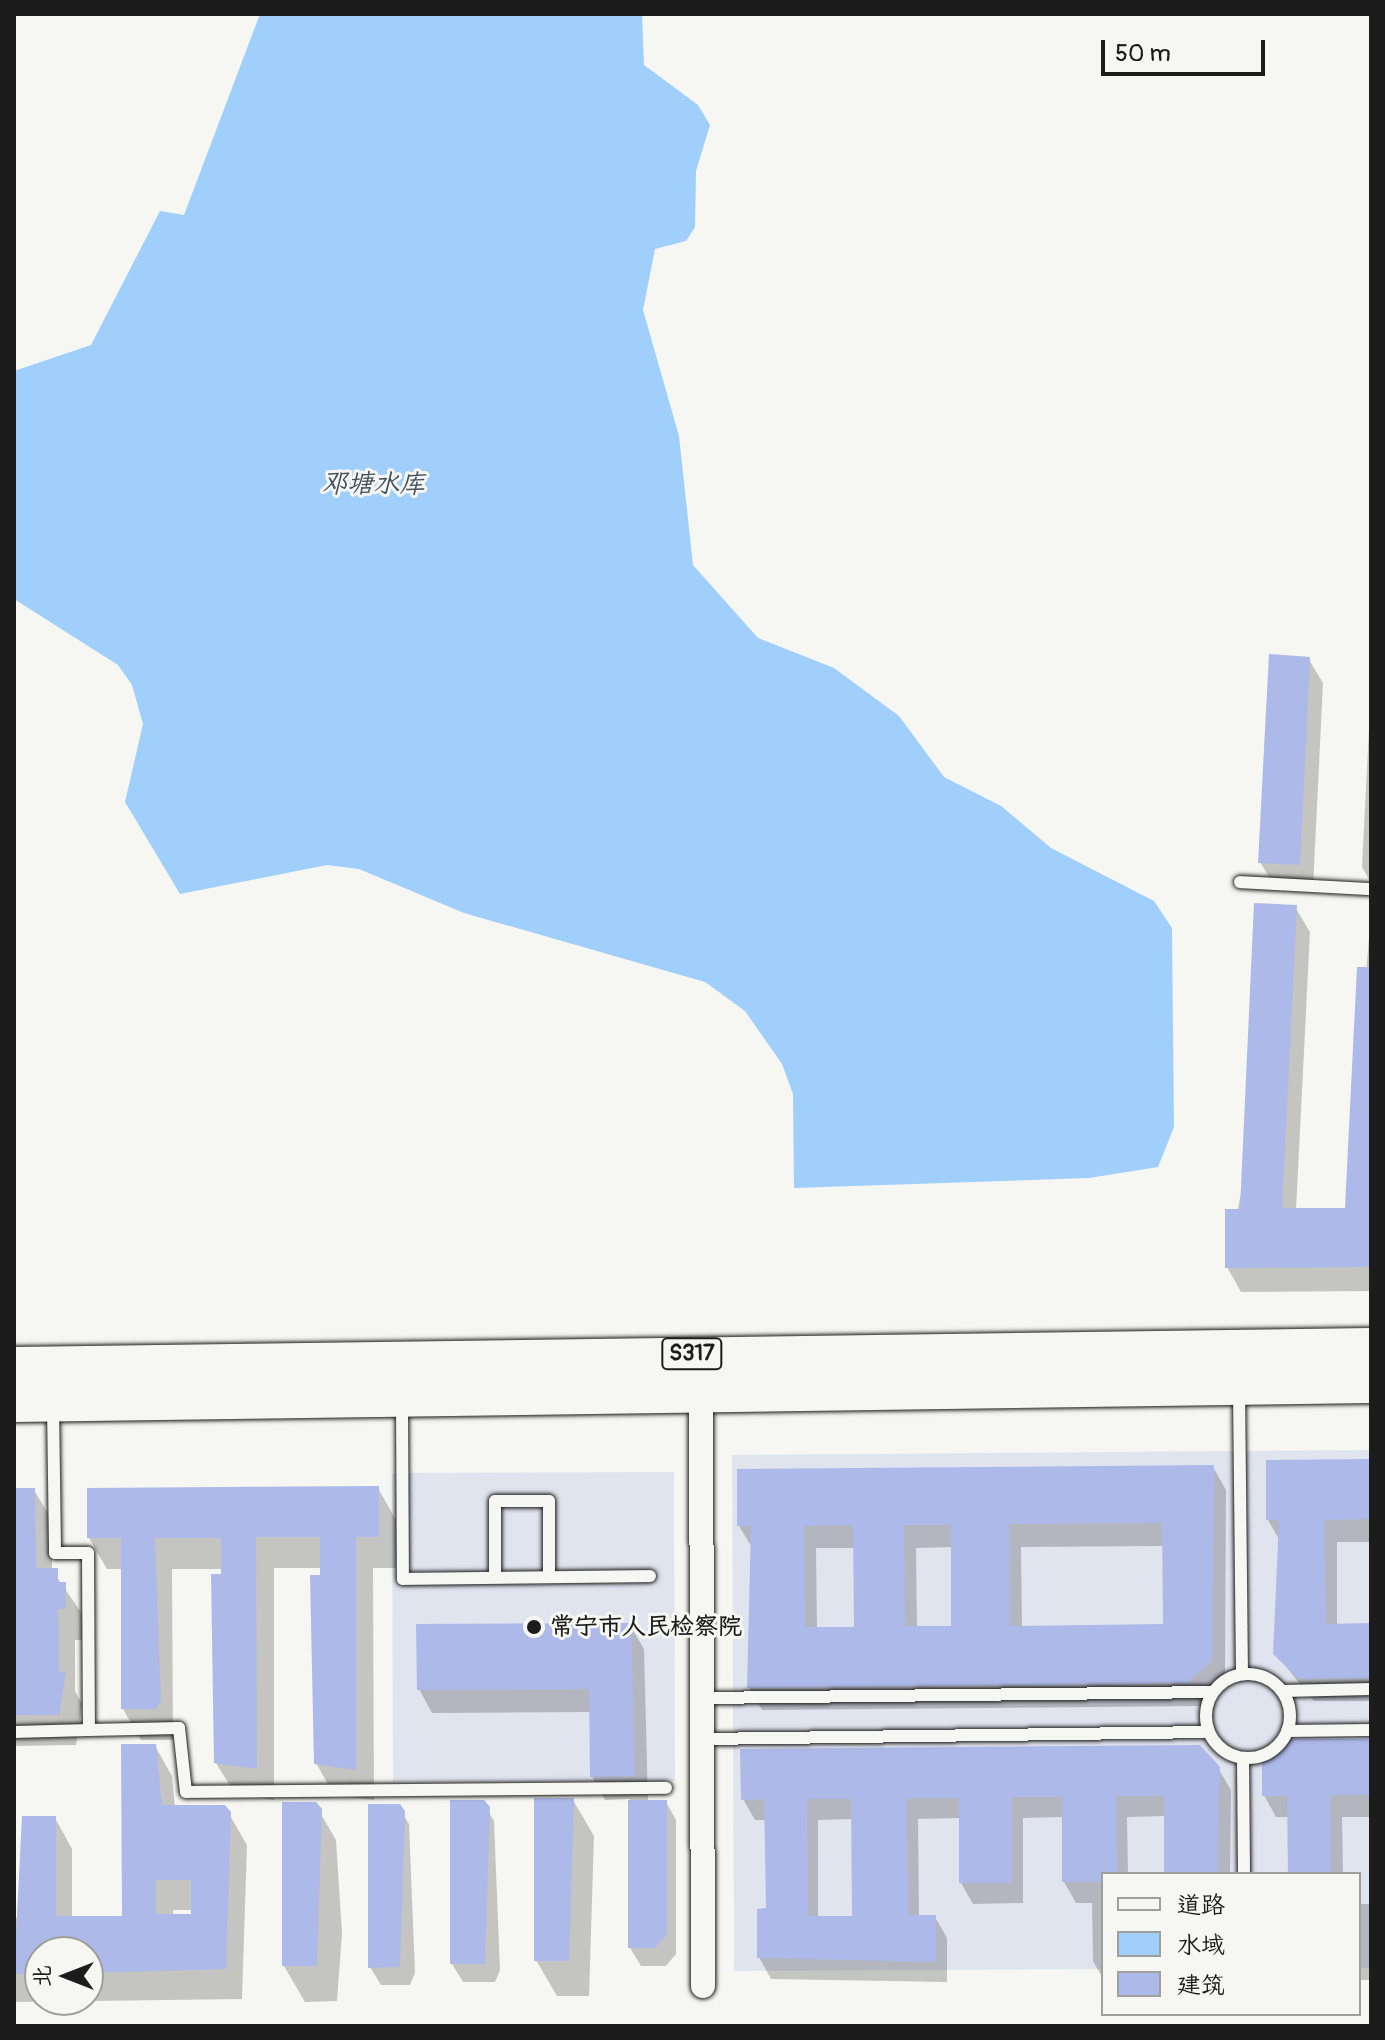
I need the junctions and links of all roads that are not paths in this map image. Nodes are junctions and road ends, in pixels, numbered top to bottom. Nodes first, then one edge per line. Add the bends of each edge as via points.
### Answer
1 (1240, 882) dead end
2 (1371, 889) edge
3 (1371, 1347) edge
4 (14, 1366) edge
5 (1371, 1384) edge
6 (1239, 1385) junction
7 (701, 1391) junction
8 (402, 1396) junction
9 (53, 1402) junction
10 (14, 1403) edge
11 (650, 1576) dead end
12 (495, 1577) junction
13 (549, 1577) junction
14 (1242, 1674) junction
15 (1371, 1689) edge
16 (1282, 1691) junction
17 (1213, 1692) junction
18 (702, 1698) junction
19 (89, 1730) junction
20 (1371, 1730) edge
21 (1287, 1731) junction
22 (14, 1732) edge
23 (1209, 1732) junction
24 (702, 1739) junction
25 (1243, 1758) junction
26 (666, 1788) dead end
27 (1244, 1872) edge
28 (703, 1986) dead end

1 - 2 lane
3 - 4 main road, S317
5 - 6 main road, S317
6 - 7 main road, S317
6 - 14 lane
7 - 8 main road, S317
7 - 18 street
8 - 9 main road, S317
8 - 12 lane via 403,1579
9 - 10 main road, S317
9 - 19 lane via 55,1553 88,1553
11 - 13 lane
12 - 13 lane
12 - 13 lane via 495,1501 549,1501
14 - 16 lane via 1264,1677
14 - 17 lane
15 - 16 lane
16 - 21 lane
17 - 18 lane
17 - 23 lane
18 - 24 street
19 - 22 lane
19 - 26 lane via 179,1728 181,1786 195,1796
20 - 21 lane
21 - 25 lane via 1274,1749
23 - 24 lane
23 - 25 lane via 1222,1750
24 - 28 street
25 - 27 lane

